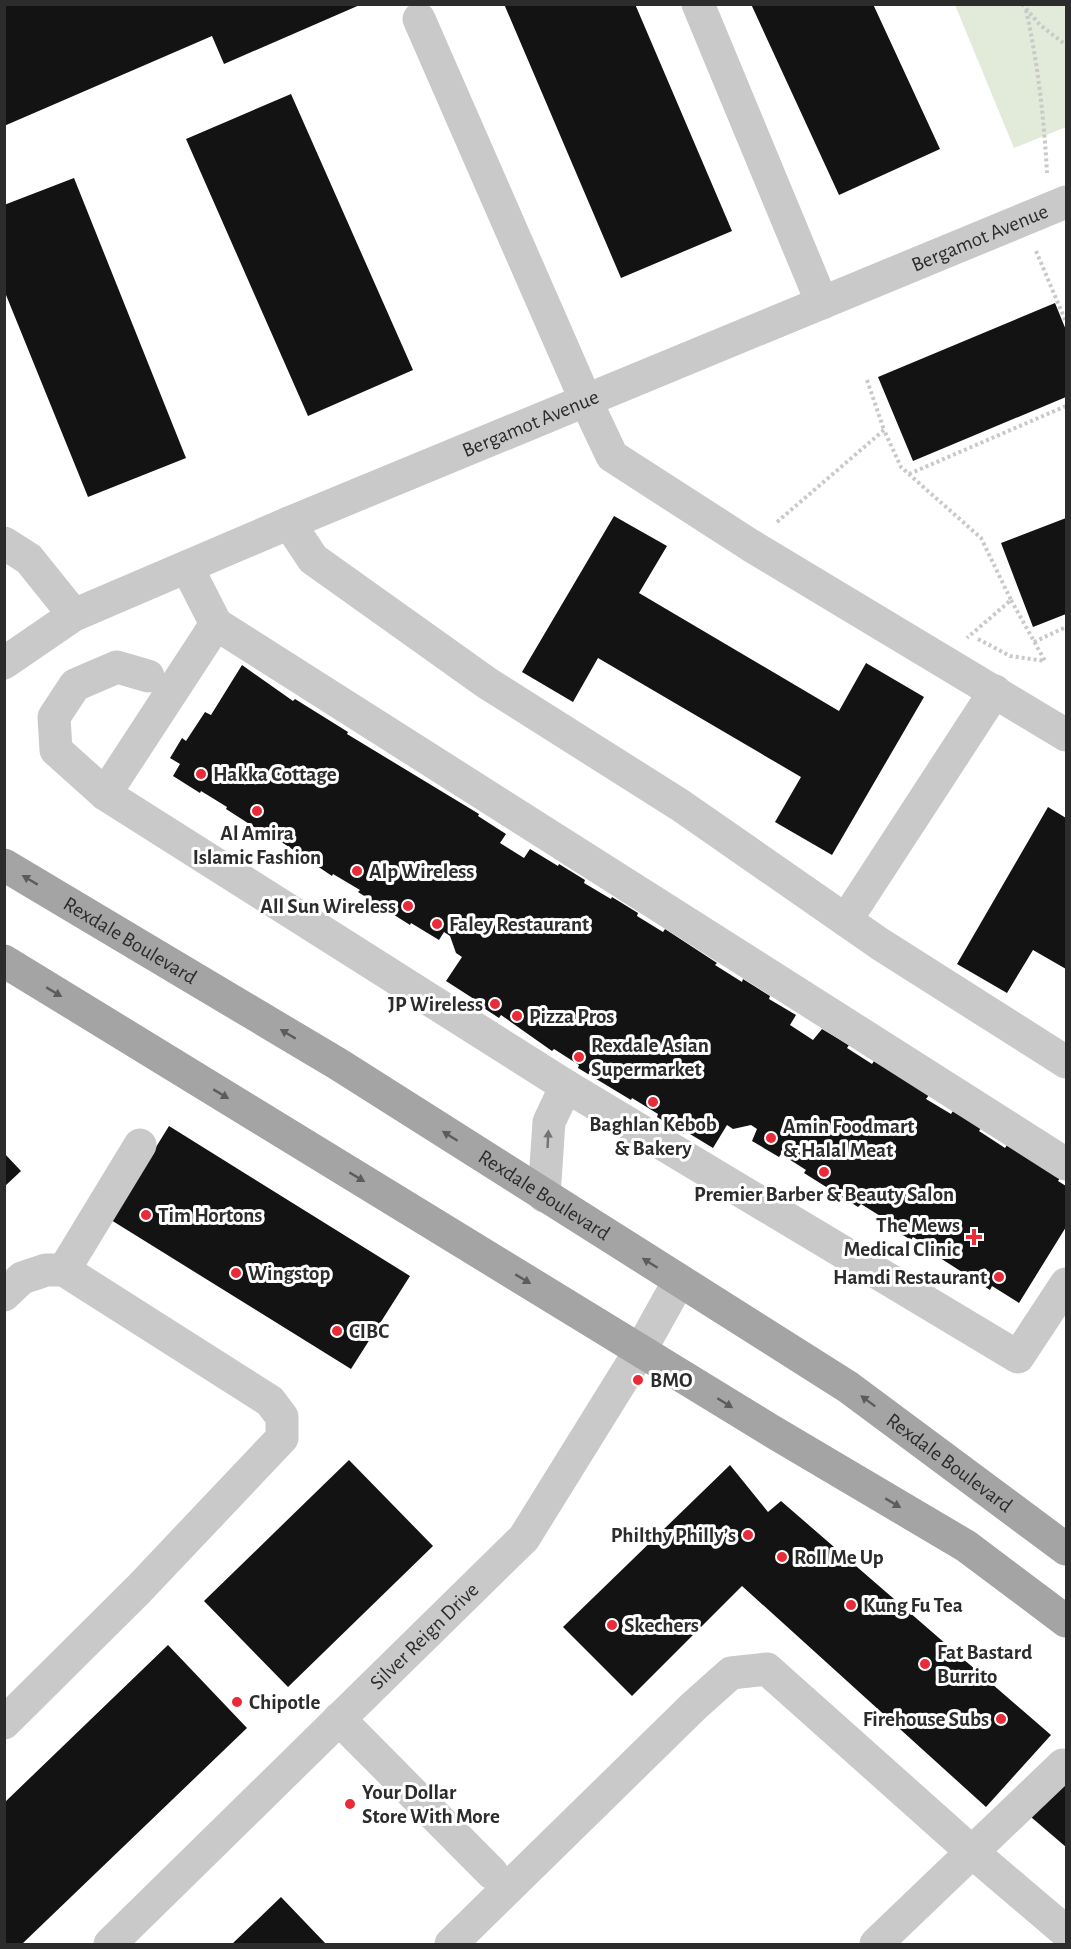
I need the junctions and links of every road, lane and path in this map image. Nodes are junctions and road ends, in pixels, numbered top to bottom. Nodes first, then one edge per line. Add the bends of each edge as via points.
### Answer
1 (698, 4) edge
2 (1022, 4) edge
3 (1026, 10) junction
4 (419, 19) dead end
5 (1066, 45) edge
6 (1046, 210) edge
7 (822, 303) junction
8 (1066, 322) edge
9 (867, 380) dead end
10 (586, 401) junction
11 (1066, 406) edge
12 (884, 430) junction
13 (909, 474) junction
14 (289, 523) junction
15 (4, 543) edge
16 (750, 544) junction
17 (187, 567) junction
18 (1011, 600) junction
19 (74, 615) junction
20 (216, 624) junction
21 (1066, 627) edge
22 (970, 635) junction
23 (1034, 642) junction
24 (6, 659) edge
25 (942, 660) junction
26 (148, 676) dead end
27 (995, 691) junction
28 (1066, 735) edge
29 (105, 794) junction
30 (4, 865) edge
31 (846, 920) junction
32 (4, 961) edge
33 (1066, 1062) edge
34 (566, 1086) junction
35 (140, 1145) dead end
36 (1066, 1164) edge
37 (544, 1196) junction
38 (64, 1270) junction
39 (679, 1281) junction
40 (1066, 1284) edge
41 (4, 1295) edge
42 (640, 1350) junction
43 (1066, 1549) edge
44 (1066, 1621) edge
45 (339, 1719) junction
46 (4, 1723) edge
47 (1063, 1765) dead end
48 (972, 1851) junction
49 (492, 1873) dead end
50 (1066, 1932) edge
51 (110, 1944) edge
52 (451, 1944) edge
53 (876, 1944) edge

1 - 7 street
2 - 3 path
3 - 5 path
3 - 6 path via 1045,129
4 - 10 street
6 - 7 street, Bergamot Avenue
6 - 8 path
7 - 10 street, Bergamot Avenue
9 - 12 path
10 - 14 street, Bergamot Avenue
10 - 16 street via 612,456
11 - 13 path
12 - 13 path via 901,467
12 - 16 path
13 - 18 path via 981,538
14 - 17 street, Bergamot Avenue
14 - 31 street via 313,560 488,683 680,805
15 - 19 street via 29,559
16 - 25 street
17 - 19 street, Bergamot Avenue
17 - 20 street
18 - 22 path
18 - 23 path
19 - 24 street, Bergamot Avenue
20 - 29 street
20 - 36 street
21 - 23 path
22 - 23 path via 1010,656 1045,661
22 - 25 path
25 - 27 street
26 - 29 street via 117,667 75,685 54,717 56,750
27 - 28 street
27 - 31 street
29 - 34 street
37 -> 30 main road, Rexdale Boulevard via 338,1064
31 - 33 street
32 -> 42 main road
37 -> 34 street via 549,1122
34 - 40 street via 1018,1357
35 - 38 street
39 -> 37 main road, Rexdale Boulevard
38 - 41 street via 46,1270 22,1278
38 - 46 street via 270,1401 282,1418 282,1437 139,1589
39 - 42 street, Silver Reign Drive
43 -> 39 main road, Rexdale Boulevard via 848,1386
42 -> 44 main road via 966,1546
42 - 45 street, Silver Reign Drive via 524,1538
45 - 49 street
45 - 51 street, Silver Reign Drive
47 - 48 street
48 - 50 street
48 - 52 street via 766,1669 731,1673
48 - 53 street

